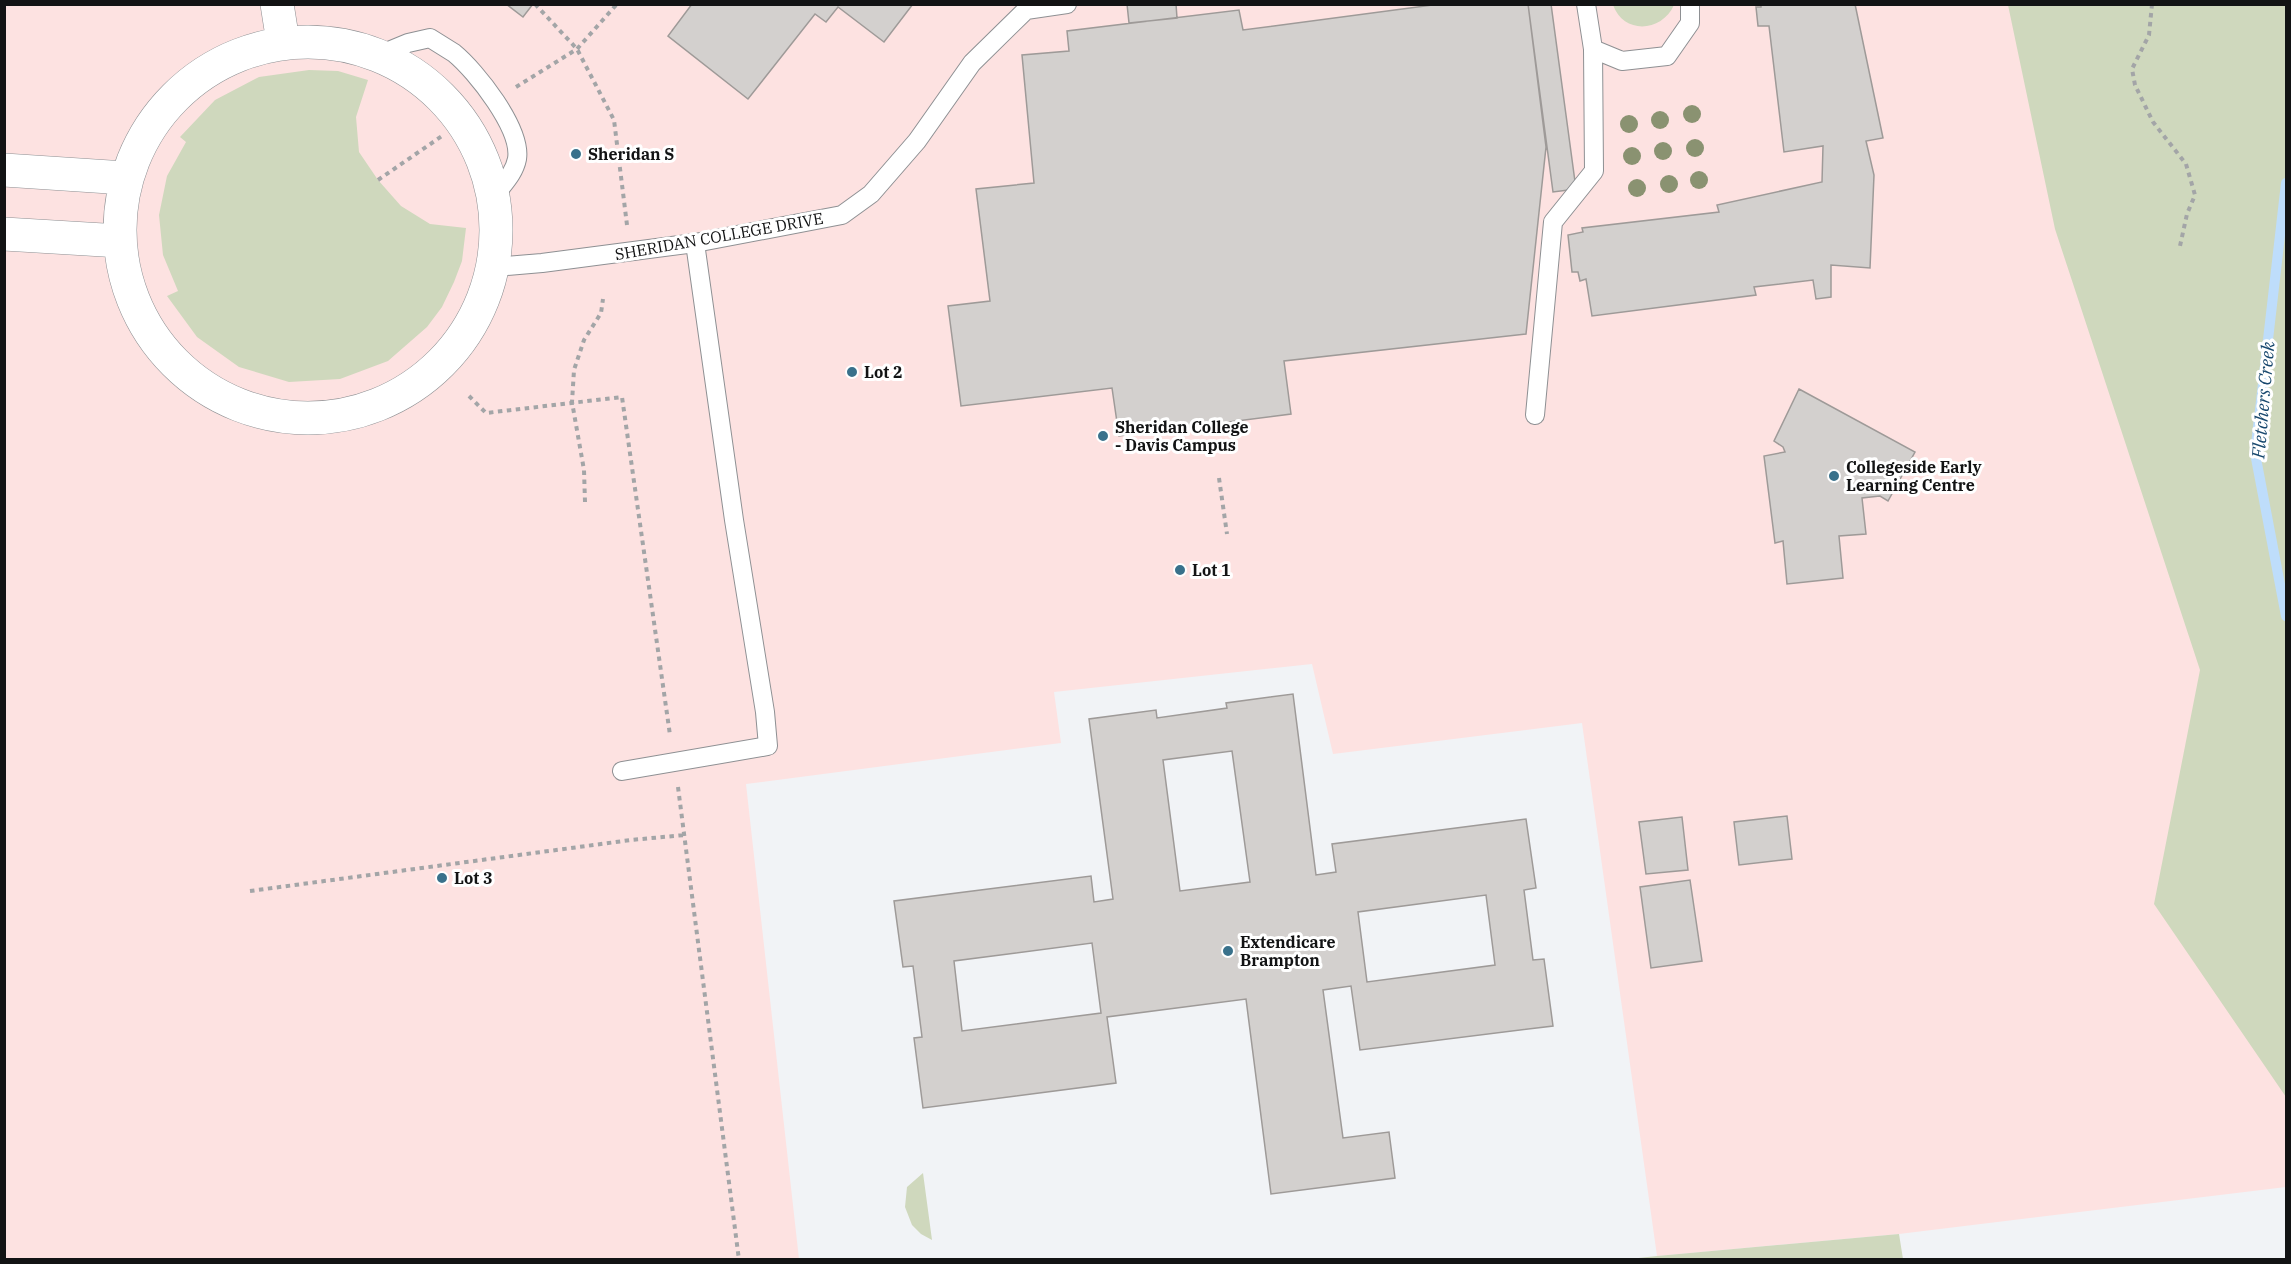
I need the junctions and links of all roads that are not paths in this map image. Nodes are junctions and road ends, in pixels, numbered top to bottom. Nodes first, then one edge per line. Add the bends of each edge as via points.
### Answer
1 (278, 4) edge
2 (1067, 4) edge
3 (1586, 4) edge
4 (1690, 4) edge
5 (283, 42) junction
6 (1593, 49) junction
7 (4, 170) edge
8 (125, 178) junction
9 (4, 234) edge
10 (120, 241) junction
11 (695, 243) junction
12 (495, 267) junction
13 (1535, 415) dead end
14 (622, 771) dead end

1 - 5 street
2 - 11 lane, SHERIDAN COLLEGE DRIVE via 1026,10 972,63 917,141 871,194 842,215
3 - 6 lane
4 - 6 lane via 1690,23 1667,56 1622,61
5 - 8 street via 230,57 183,86 148,128
5 - 12 street via 332,42 379,55 426,82 463,121 482,157 495,195
6 - 13 lane via 1594,171 1553,222
7 - 8 street
8 - 10 street
9 - 10 street
10 - 12 street via 130,291 154,337 188,375 232,402 282,417 333,417 378,406 420,383 454,351 479,312
11 - 12 lane, SHERIDAN COLLEGE DRIVE
11 - 14 lane via 768,746

